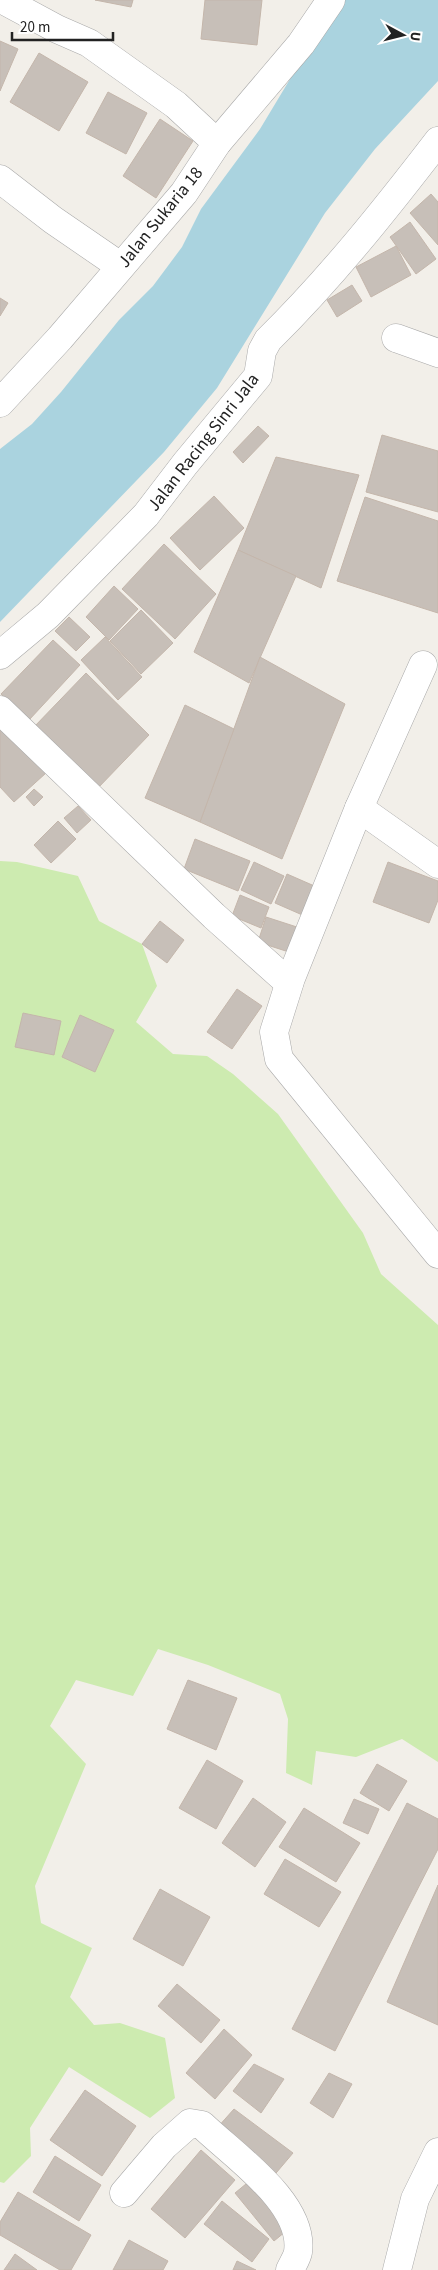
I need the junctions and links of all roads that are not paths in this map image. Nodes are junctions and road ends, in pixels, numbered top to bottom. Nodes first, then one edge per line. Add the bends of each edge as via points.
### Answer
1 (3, 0) edge
2 (331, 0) edge
3 (438, 142) edge
4 (217, 143) junction
5 (0, 179) edge
6 (120, 266) junction
7 (396, 338) dead end
8 (438, 352) edge
9 (0, 402) edge
10 (0, 655) edge
11 (423, 665) dead end
12 (0, 710) edge
13 (359, 808) junction
14 (438, 864) edge
15 (289, 983) junction
16 (438, 1254) edge
17 (438, 2152) edge
18 (124, 2193) dead end
19 (290, 2270) edge
20 (397, 2270) edge

1 - 4 street via 89,43 176,105
2 - 4 street, Jalan Sukaria 18 via 301,44
3 - 10 street, Jalan Racing Sinri Jala via 328,276 268,340 262,351 258,376 146,515 48,615
4 - 6 street, Jalan Sukaria 18 via 184,193
5 - 6 street
6 - 9 street, Jalan Sukaria 18 via 60,338
7 - 8 street
11 - 13 street
12 - 15 street via 214,916
13 - 14 street
13 - 15 street
15 - 16 street via 274,1032 279,1059
17 - 20 street via 415,2198
18 - 19 street via 178,2131 190,2123 202,2125 272,2190 288,2210 298,2236 298,2254

